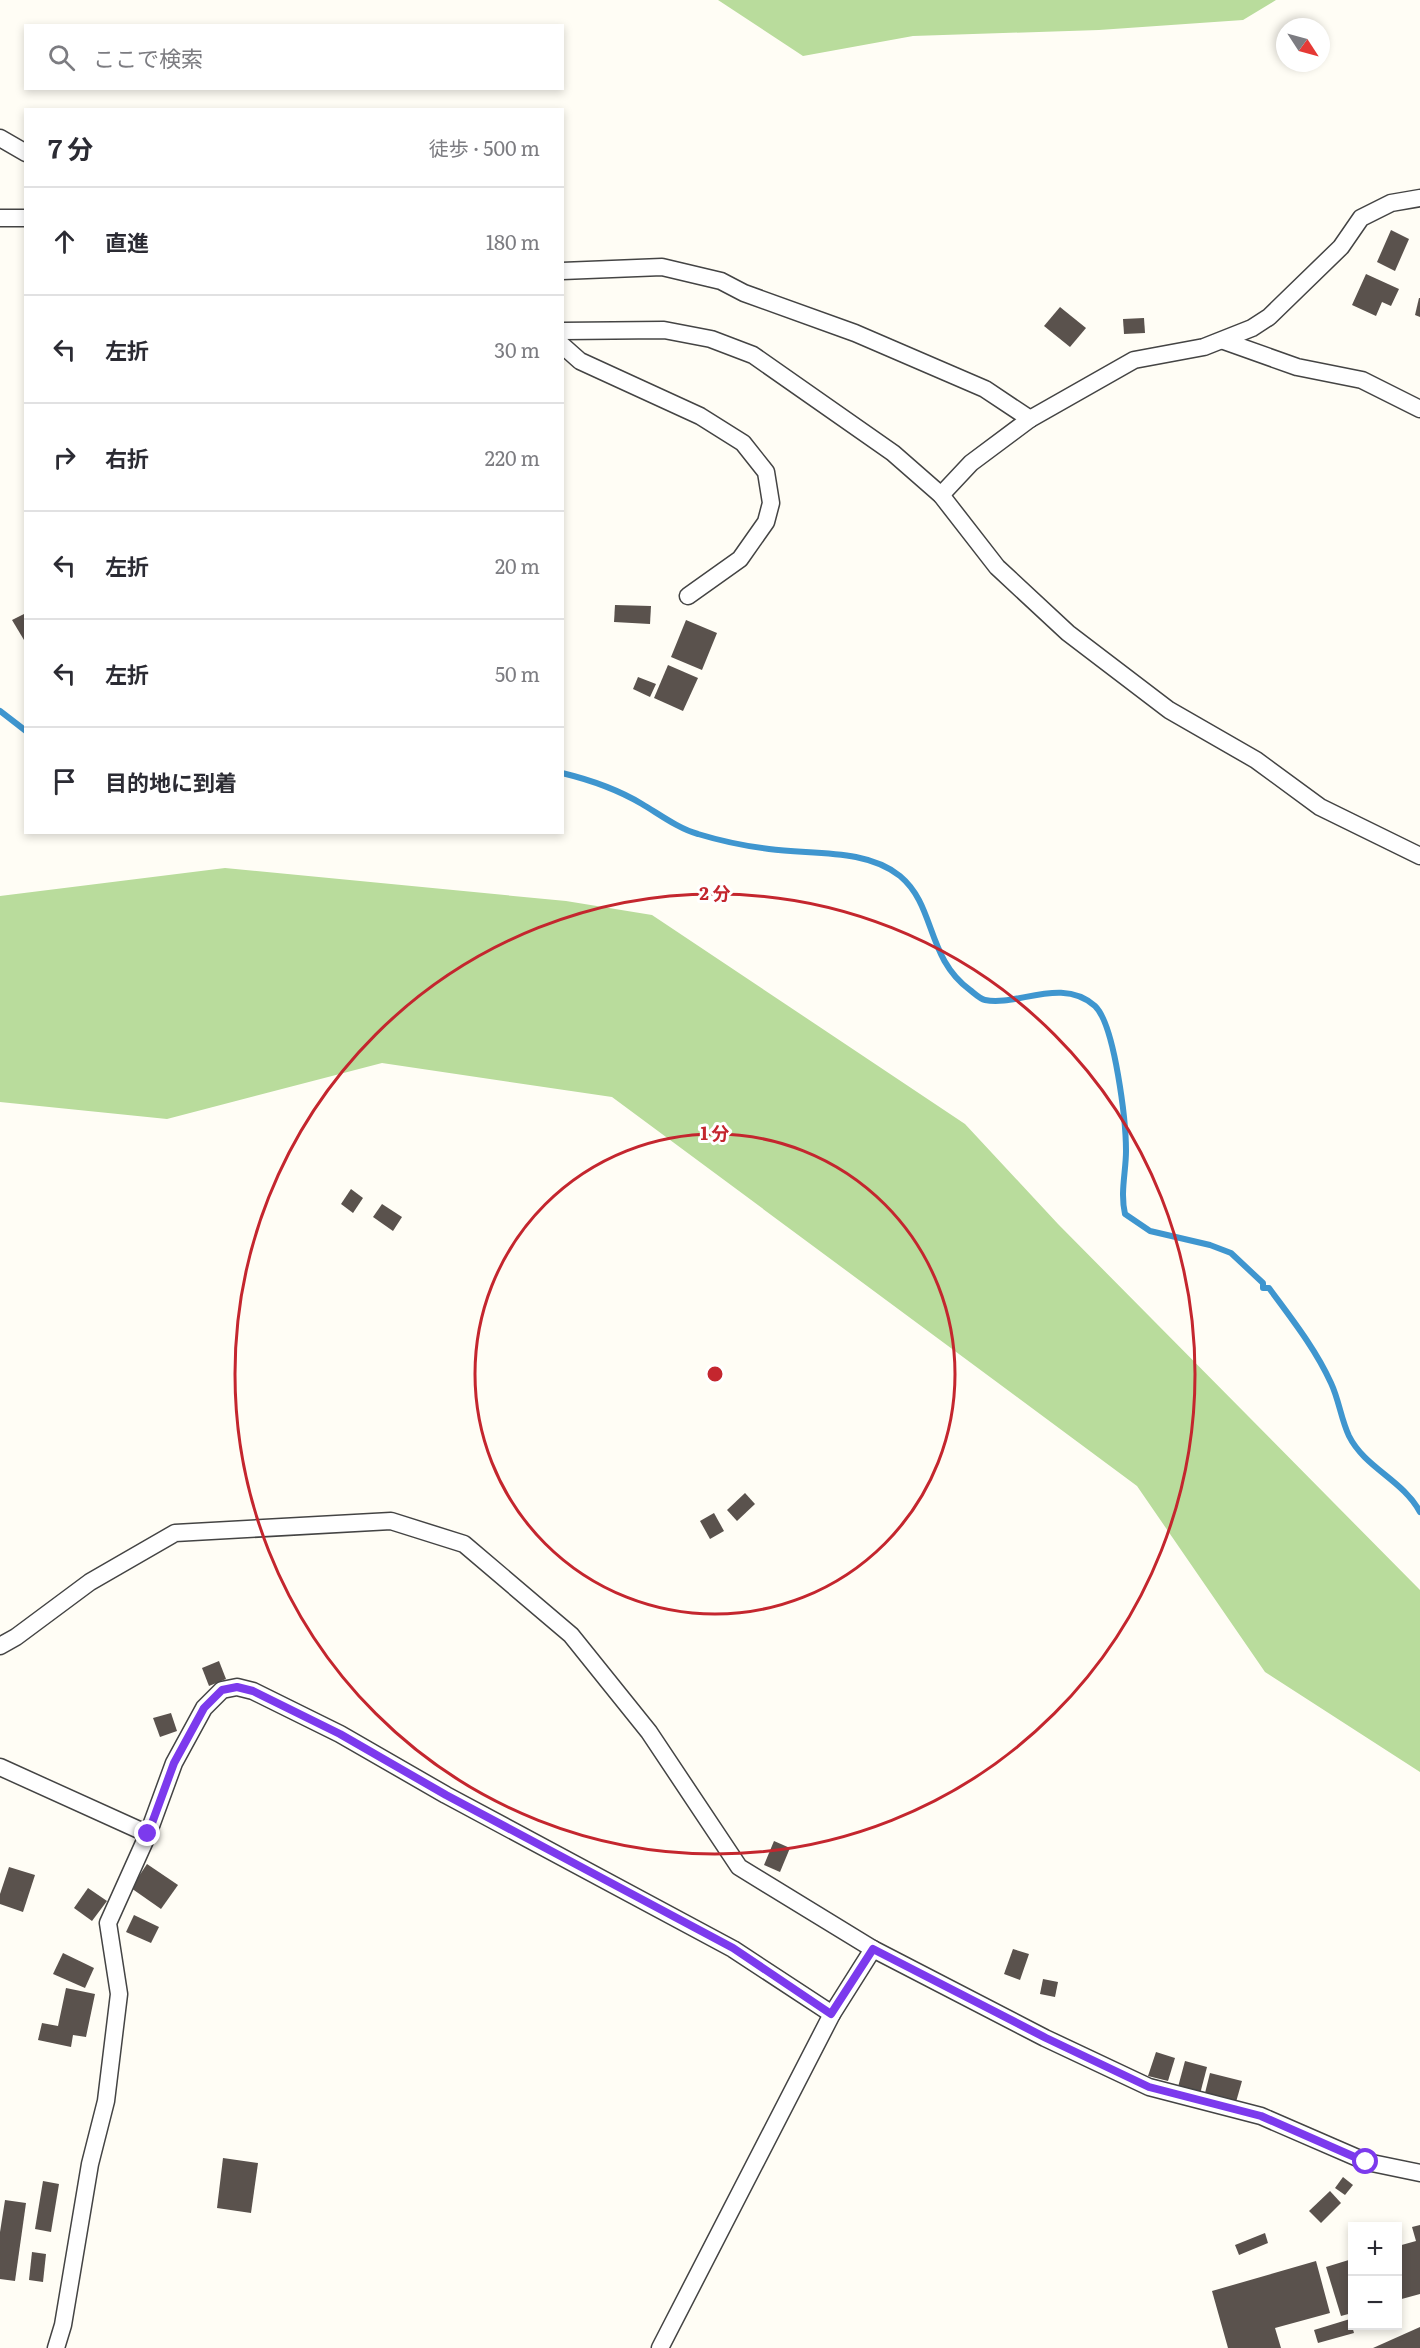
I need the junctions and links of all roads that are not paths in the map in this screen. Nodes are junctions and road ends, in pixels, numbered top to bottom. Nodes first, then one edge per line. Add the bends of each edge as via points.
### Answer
1 (0, 138) edge
2 (24, 152) edge
3 (1420, 198) edge
4 (0, 218) edge
5 (24, 219) edge
6 (564, 271) edge
7 (564, 331) edge
8 (1224, 341) junction
9 (564, 347) edge
10 (1420, 409) edge
11 (1030, 420) junction
12 (941, 495) junction
13 (687, 596) dead end
14 (1420, 856) edge
15 (0, 1646) edge
16 (0, 1767) edge
17 (148, 1834) junction
18 (873, 1949) junction
19 (831, 2014) junction
20 (1420, 2173) edge
21 (56, 2348) edge
22 (660, 2348) edge

1 - 2 street
3 - 8 street via 1391,203 1361,218 1341,247 1269,318
4 - 5 street
6 - 11 street via 662,267 721,281 985,389
7 - 12 street via 664,330 711,339 753,355 892,453
8 - 10 street via 1297,367 1362,380
8 - 11 street via 1134,360
9 - 13 street via 580,361 700,416 743,443 766,472 771,503 766,522 740,559
11 - 12 street via 971,463
12 - 14 street via 997,567 1068,633 1169,710 1256,760 1320,807
15 - 18 street via 90,1582 175,1533 391,1521 464,1544 570,1635 649,1732 739,1867
16 - 17 street
17 - 19 street via 174,1763 204,1708 222,1690 237,1687 253,1691 340,1734 733,1948
17 - 21 street via 108,1923 119,1994 106,2101 90,2164
18 - 19 street
18 - 20 street via 1149,2087 1261,2116 1366,2162
19 - 22 street

